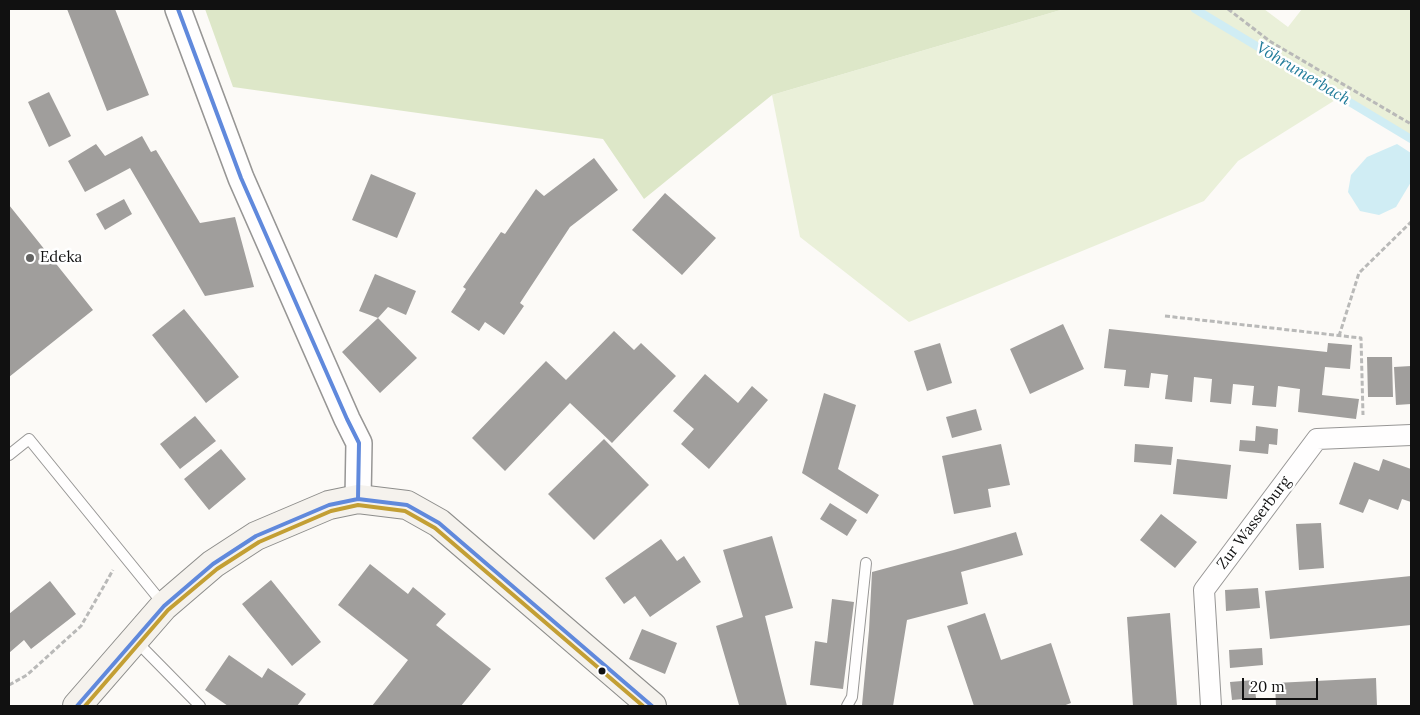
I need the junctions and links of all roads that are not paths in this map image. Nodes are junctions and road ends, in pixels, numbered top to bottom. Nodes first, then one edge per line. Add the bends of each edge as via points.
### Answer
1 (178, 9) edge
2 (1411, 435) edge
3 (9, 455) edge
4 (358, 499) junction
5 (866, 563) dead end
6 (164, 606) junction
7 (134, 639) junction
8 (77, 706) edge
9 (200, 706) edge
10 (652, 706) edge
11 (847, 706) edge
12 (1211, 706) edge

1 - 4 street via 241,178 359,443
2 - 12 street, Zur Wasserburg via 1317,439 1204,590
3 - 6 lane via 29,439
4 - 6 main road via 328,504 256,536 213,564
4 - 10 main road via 407,505 439,523
5 - 11 lane via 852,697
6 - 7 main road
7 - 8 main road
7 - 9 lane

